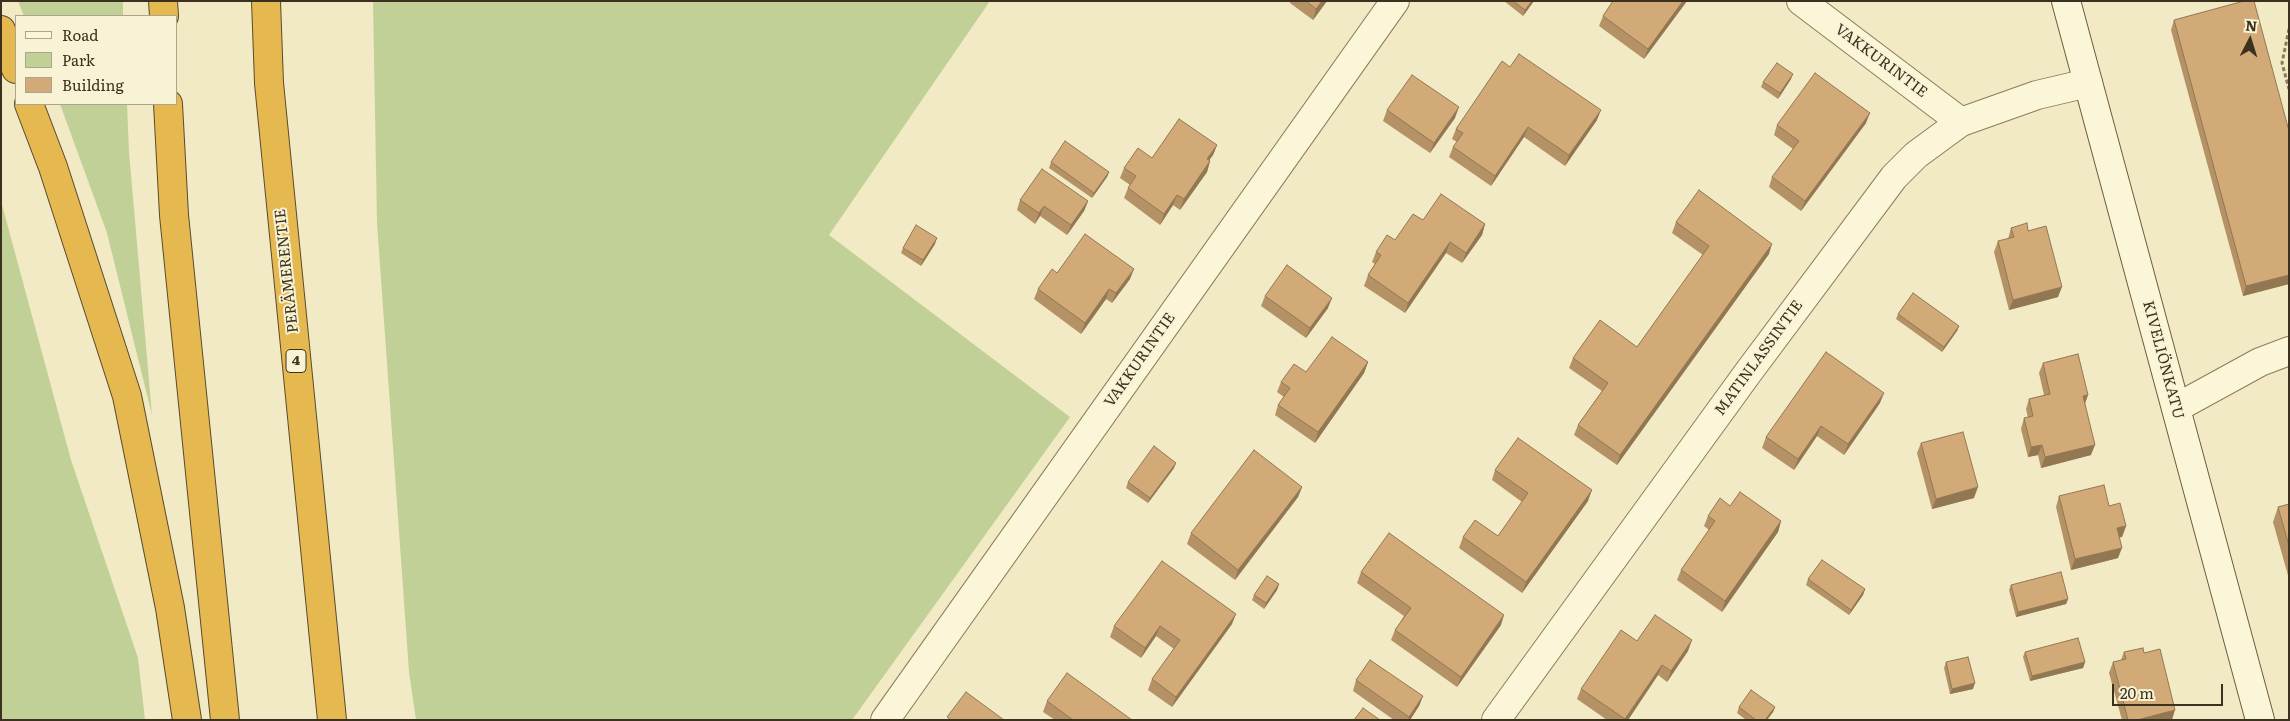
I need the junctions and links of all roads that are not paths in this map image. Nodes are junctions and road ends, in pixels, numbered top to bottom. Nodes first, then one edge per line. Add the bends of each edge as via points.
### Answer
1 (163, 1) edge
2 (266, 1) edge
3 (282, 1) edge
4 (1395, 1) edge
5 (1801, 1) edge
6 (2066, 1) edge
7 (164, 15) edge
8 (1, 30) edge
9 (15, 66) edge
10 (269, 83) junction
11 (2088, 83) junction
12 (29, 105) edge
13 (168, 105) edge
14 (1961, 122) junction
15 (2289, 351) edge
16 (2176, 408) junction
17 (187, 720) edge
18 (225, 720) edge
19 (332, 720) edge
20 (885, 720) edge
21 (1496, 720) edge
22 (2260, 720) edge

1 - 7 highway
2 - 10 highway, PERÄMERENTIE / 4
3 - 10 highway
4 - 20 street, VAKKURINTIE
5 - 14 street, VAKKURINTIE
6 - 11 street, KIVELIÖNKATU
8 - 9 highway
10 - 19 highway, PERÄMERENTIE / 4
11 - 14 street, MATINLASSINTIE via 2038,95
11 - 16 street, KIVELIÖNKATU
12 - 17 highway via 53,167 127,396 170,608
13 - 18 highway via 174,214
14 - 21 street, MATINLASSINTIE via 1916,155 1877,197
15 - 16 street via 2260,362
16 - 22 street, KIVELIÖNKATU

